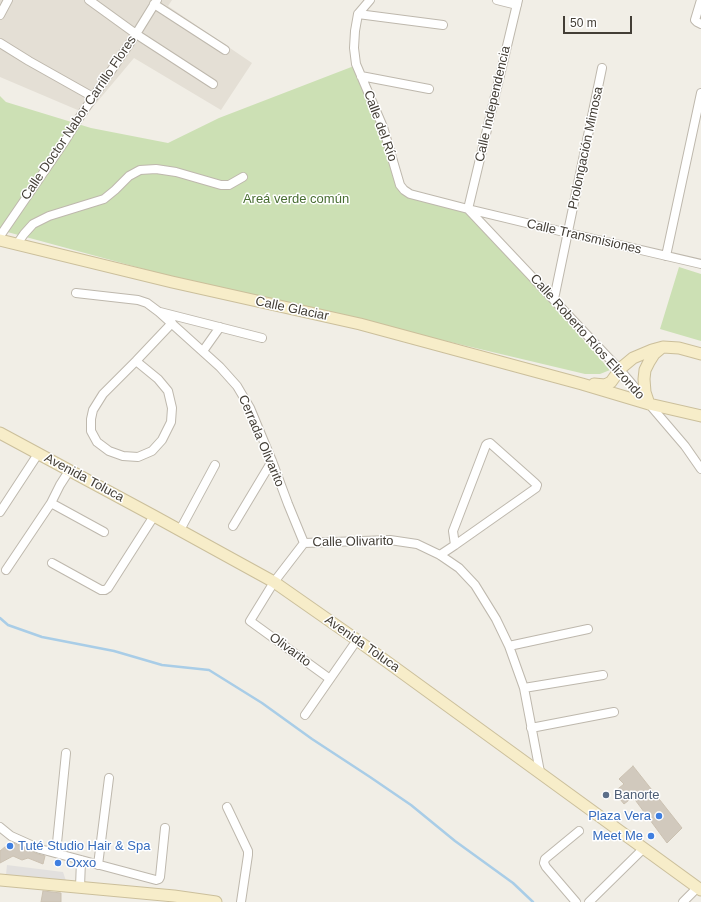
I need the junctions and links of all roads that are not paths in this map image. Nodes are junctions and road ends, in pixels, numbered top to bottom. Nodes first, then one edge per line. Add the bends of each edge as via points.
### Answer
1 (8, 0) edge
2 (89, 0) edge
3 (370, 0) edge
4 (498, 0) edge
5 (701, 0) edge
6 (156, 2) edge
7 (517, 2) edge
8 (358, 14) junction
9 (0, 16) edge
10 (699, 23) edge
11 (443, 25) dead end
12 (136, 34) junction
13 (0, 43) edge
14 (225, 50) dead end
15 (602, 68) dead end
16 (361, 76) junction
17 (213, 84) dead end
18 (429, 89) dead end
19 (701, 93) edge
20 (93, 97) junction
21 (243, 177) dead end
22 (468, 209) junction
23 (568, 233) junction
24 (0, 236) edge
25 (0, 240) edge
26 (17, 244) junction
27 (666, 256) junction
28 (701, 264) edge
29 (76, 293) dead end
30 (554, 299) junction
31 (159, 312) junction
32 (172, 323) junction
33 (220, 327) junction
34 (262, 338) dead end
35 (663, 347) junction
36 (203, 351) junction
37 (701, 354) edge
38 (136, 361) junction
39 (620, 370) junction
40 (582, 384) junction
41 (648, 404) junction
42 (701, 416) edge
43 (0, 433) edge
44 (38, 454) junction
45 (272, 461) junction
46 (215, 465) dead end
47 (701, 469) edge
48 (70, 471) junction
49 (51, 503) junction
50 (0, 512) edge
51 (154, 516) junction
52 (233, 526) dead end
53 (180, 530) junction
54 (104, 532) dead end
55 (304, 543) junction
56 (455, 544) junction
57 (440, 555) junction
58 (52, 563) dead end
59 (6, 570) dead end
60 (274, 582) junction
61 (250, 621) joint
62 (588, 629) dead end
63 (357, 640) junction
64 (509, 646) junction
65 (603, 674) dead end
66 (330, 679) junction
67 (524, 688) junction
68 (614, 712) dead end
69 (305, 715) dead end
70 (531, 728) junction
71 (66, 753) dead end
72 (540, 772) junction
73 (109, 778) dead end
74 (227, 807) dead end
75 (0, 827) edge
76 (166, 828) dead end
77 (579, 831) dead end
78 (644, 848) junction
79 (56, 853) junction
80 (81, 860) junction
81 (98, 864) junction
82 (0, 880) edge
83 (80, 887) junction
84 (699, 888) edge
85 (172, 899) edge
86 (201, 901) edge
87 (216, 902) edge
88 (241, 902) edge
89 (576, 902) edge
90 (588, 902) edge
91 (683, 902) edge

1 - 9 street
2 - 12 street
3 - 8 street
4 - 7 street
5 - 10 street via 695,17
6 - 12 street, Calle Doctor Nabor Carrillo Flores
6 - 14 street
7 - 22 street, Calle Independencia
8 - 11 street
8 - 16 street, Calle del Río via 354,48
12 - 17 street
12 - 20 street, Calle Doctor Nabor Carrillo Flores
13 - 20 street
15 - 23 street, Prolongación Mimosa
16 - 18 street
16 - 22 street, Calle del Río via 383,127 400,185 404,190 410,194
19 - 27 street
20 - 24 street, Calle Doctor Nabor Carrillo Flores
21 - 26 street via 229,185 221,185 176,172 140,170 129,176 104,199 49,216 33,224
22 - 23 street, Calle Transmisiones
22 - 30 street, Calle Roberto Ríos Elizondo
23 - 27 street, Calle Transmisiones
23 - 30 street, Prolongación Mimosa
25 - 26 street, Calle Glaciar
26 - 40 street, Calle Glaciar via 360,324
27 - 28 street, Calle Transmisiones
29 - 31 street, Cerrada Olivarito via 138,300
30 - 39 street, Calle Roberto Ríos Elizondo
31 - 32 street, Cerrada Olivarito
31 - 33 street
32 - 36 street, Cerrada Olivarito
32 - 38 street
33 - 34 street
33 - 36 street
35 - 37 street
35 - 39 street, Calle Glaciar via 633,358
35 - 41 street via 654,354 645,370
36 - 45 street, Cerrada Olivarito via 237,386 250,408
38 - 38 street via 103,394 90,419 91,431 97,442 109,451 123,456 138,457 152,451 162,440 171,422 172,408 168,391
39 - 40 street, Calle Glaciar via 611,382 605,385
39 - 41 street, Calle Roberto Ríos Elizondo
40 - 41 street, Calle Glaciar
41 - 42 street, Calle Glaciar
41 - 47 street, Calle Roberto Ríos Elizondo via 685,446
43 - 44 street, Avenida Toluca
44 - 48 street, Avenida Toluca
44 - 50 street
45 - 52 street
45 - 55 street, Cerrada Olivarito
46 - 53 street
48 - 49 street
48 - 51 street, Avenida Toluca
49 - 54 street
49 - 59 street
51 - 53 street, Avenida Toluca
51 - 58 street via 105,590 100,590
53 - 60 street, Avenida Toluca
55 - 57 street, Calle Olivarito via 390,540 418,544
55 - 60 street, Calle Olivarito
56 - 56 street via 453,531 486,445 490,443 535,483 536,488
56 - 57 street
57 - 64 street, Calle Olivarito via 459,568 475,585
60 - 61 street, Calle Olivarito
60 - 63 street, Avenida Toluca
61 - 66 street, Olivarito
62 - 64 street
63 - 66 street
63 - 72 street, Avenida Toluca
64 - 67 street, Calle Olivarito
65 - 67 street
66 - 69 street
67 - 70 street, Calle Olivarito
68 - 70 street
70 - 72 street, Calle Olivarito
71 - 79 street
72 - 78 street, Avenida Toluca
73 - 81 street
74 - 88 street via 248,851
75 - 79 street via 12,836 40,849
76 - 81 street via 159,879
77 - 89 street via 545,859 544,863
78 - 84 street, Avenida Toluca
78 - 90 street
79 - 80 street
80 - 81 street
80 - 83 street
82 - 83 street
83 - 85 street
84 - 91 street
85 - 86 street
86 - 87 street

